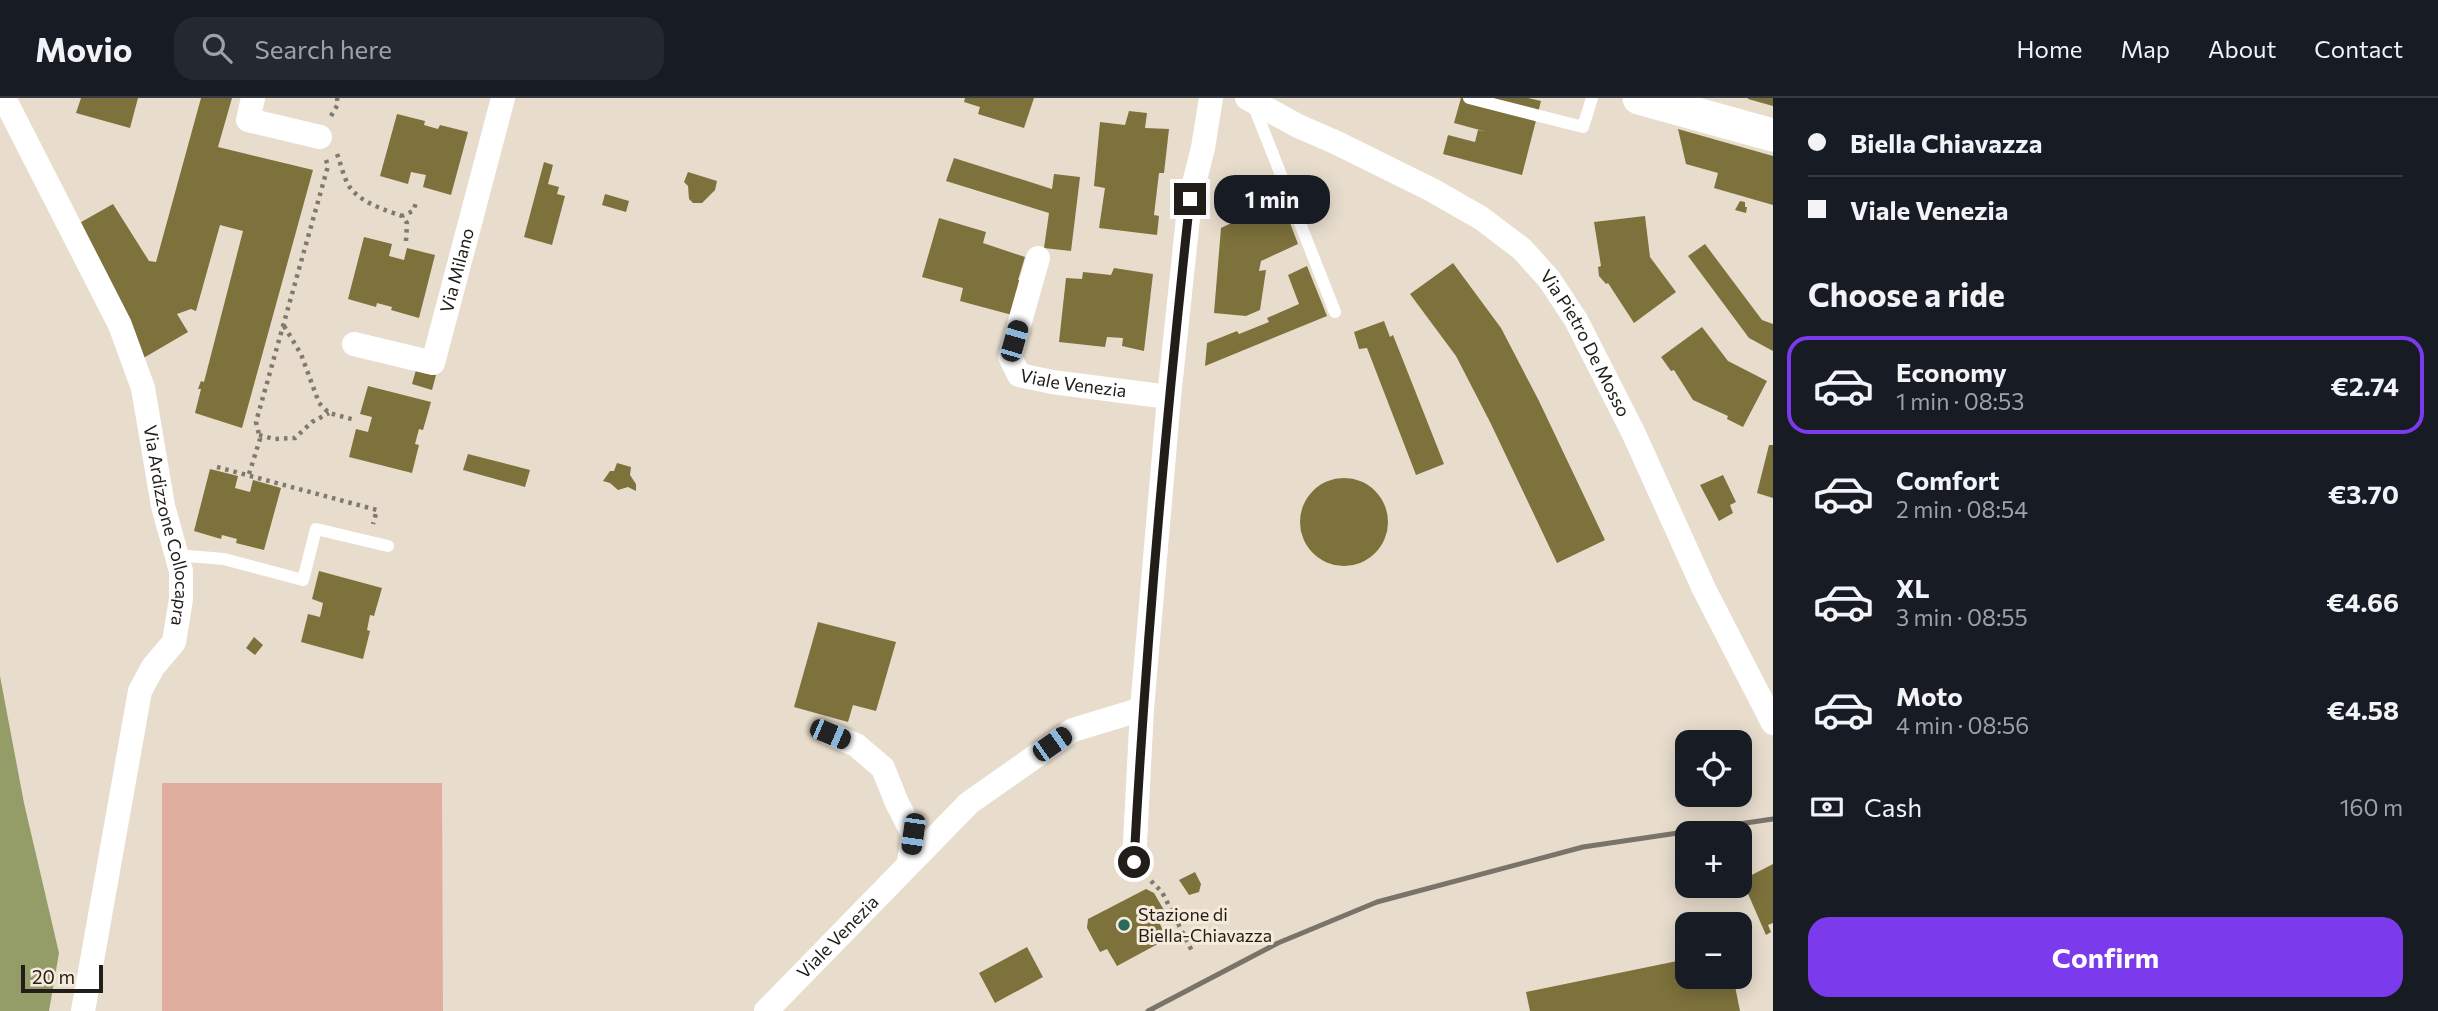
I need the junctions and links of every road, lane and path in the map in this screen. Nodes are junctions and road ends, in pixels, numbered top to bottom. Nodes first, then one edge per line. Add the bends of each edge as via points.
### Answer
1 (4, 98) edge
2 (253, 98) edge
3 (337, 98) edge
4 (502, 98) edge
5 (1211, 98) edge
6 (1469, 98) edge
7 (1592, 98) edge
8 (1639, 98) edge
9 (1249, 99) edge
10 (1716, 108) edge
11 (1773, 135) edge
12 (320, 137) junction
13 (416, 203) dead end
14 (402, 216) junction
15 (406, 241) dead end
16 (1038, 258) dead end
17 (1335, 312) dead end
18 (283, 326) junction
19 (354, 344) dead end
20 (1169, 397) junction
21 (329, 413) junction
22 (355, 420) dead end
23 (259, 435) junction
24 (217, 467) dead end
25 (249, 474) junction
26 (367, 541) junction
27 (388, 545) dead end
28 (175, 555) junction
29 (1142, 709) junction
30 (1773, 723) edge
31 (830, 734) dead end
32 (1134, 862) joint
33 (909, 863) junction
34 (1192, 951) dead end
35 (83, 1011) edge
36 (766, 1011) edge

1 - 28 street, Via Ardizzone Collocapra via 135,361
2 - 12 street via 248,120
3 - 12 path
4 - 19 street, Via Milano via 433,363
5 - 20 street via 1190,199
6 - 7 lane via 1583,127
8 - 10 main road
9 - 17 lane, Via Pietro De Mosso
9 - 30 street, Via Pietro De Mosso via 1481,218 1521,249 1549,279 1576,320 1633,432 1704,589
10 - 11 main road
12 - 14 path via 333,144 355,193
12 - 18 path via 328,166
13 - 14 path via 413,211
14 - 15 path via 407,223
16 - 20 street, Viale Venezia via 1010,357 1019,375
18 - 21 path via 301,354 319,404
18 - 23 path via 256,422
20 - 29 street
21 - 22 path
21 - 23 path via 295,438
23 - 25 path
24 - 25 path
25 - 26 path via 377,510
26 - 27 lane
26 - 28 lane via 316,529 303,580 224,559
28 - 35 street, Via Ardizzone Collocapra via 181,571 181,599 174,642 140,691
29 - 32 street
29 - 33 street, Viale Venezia via 1073,730 969,803
31 - 33 street via 856,745 883,768 913,834
32 - 34 path via 1161,892
33 - 36 street, Viale Venezia

